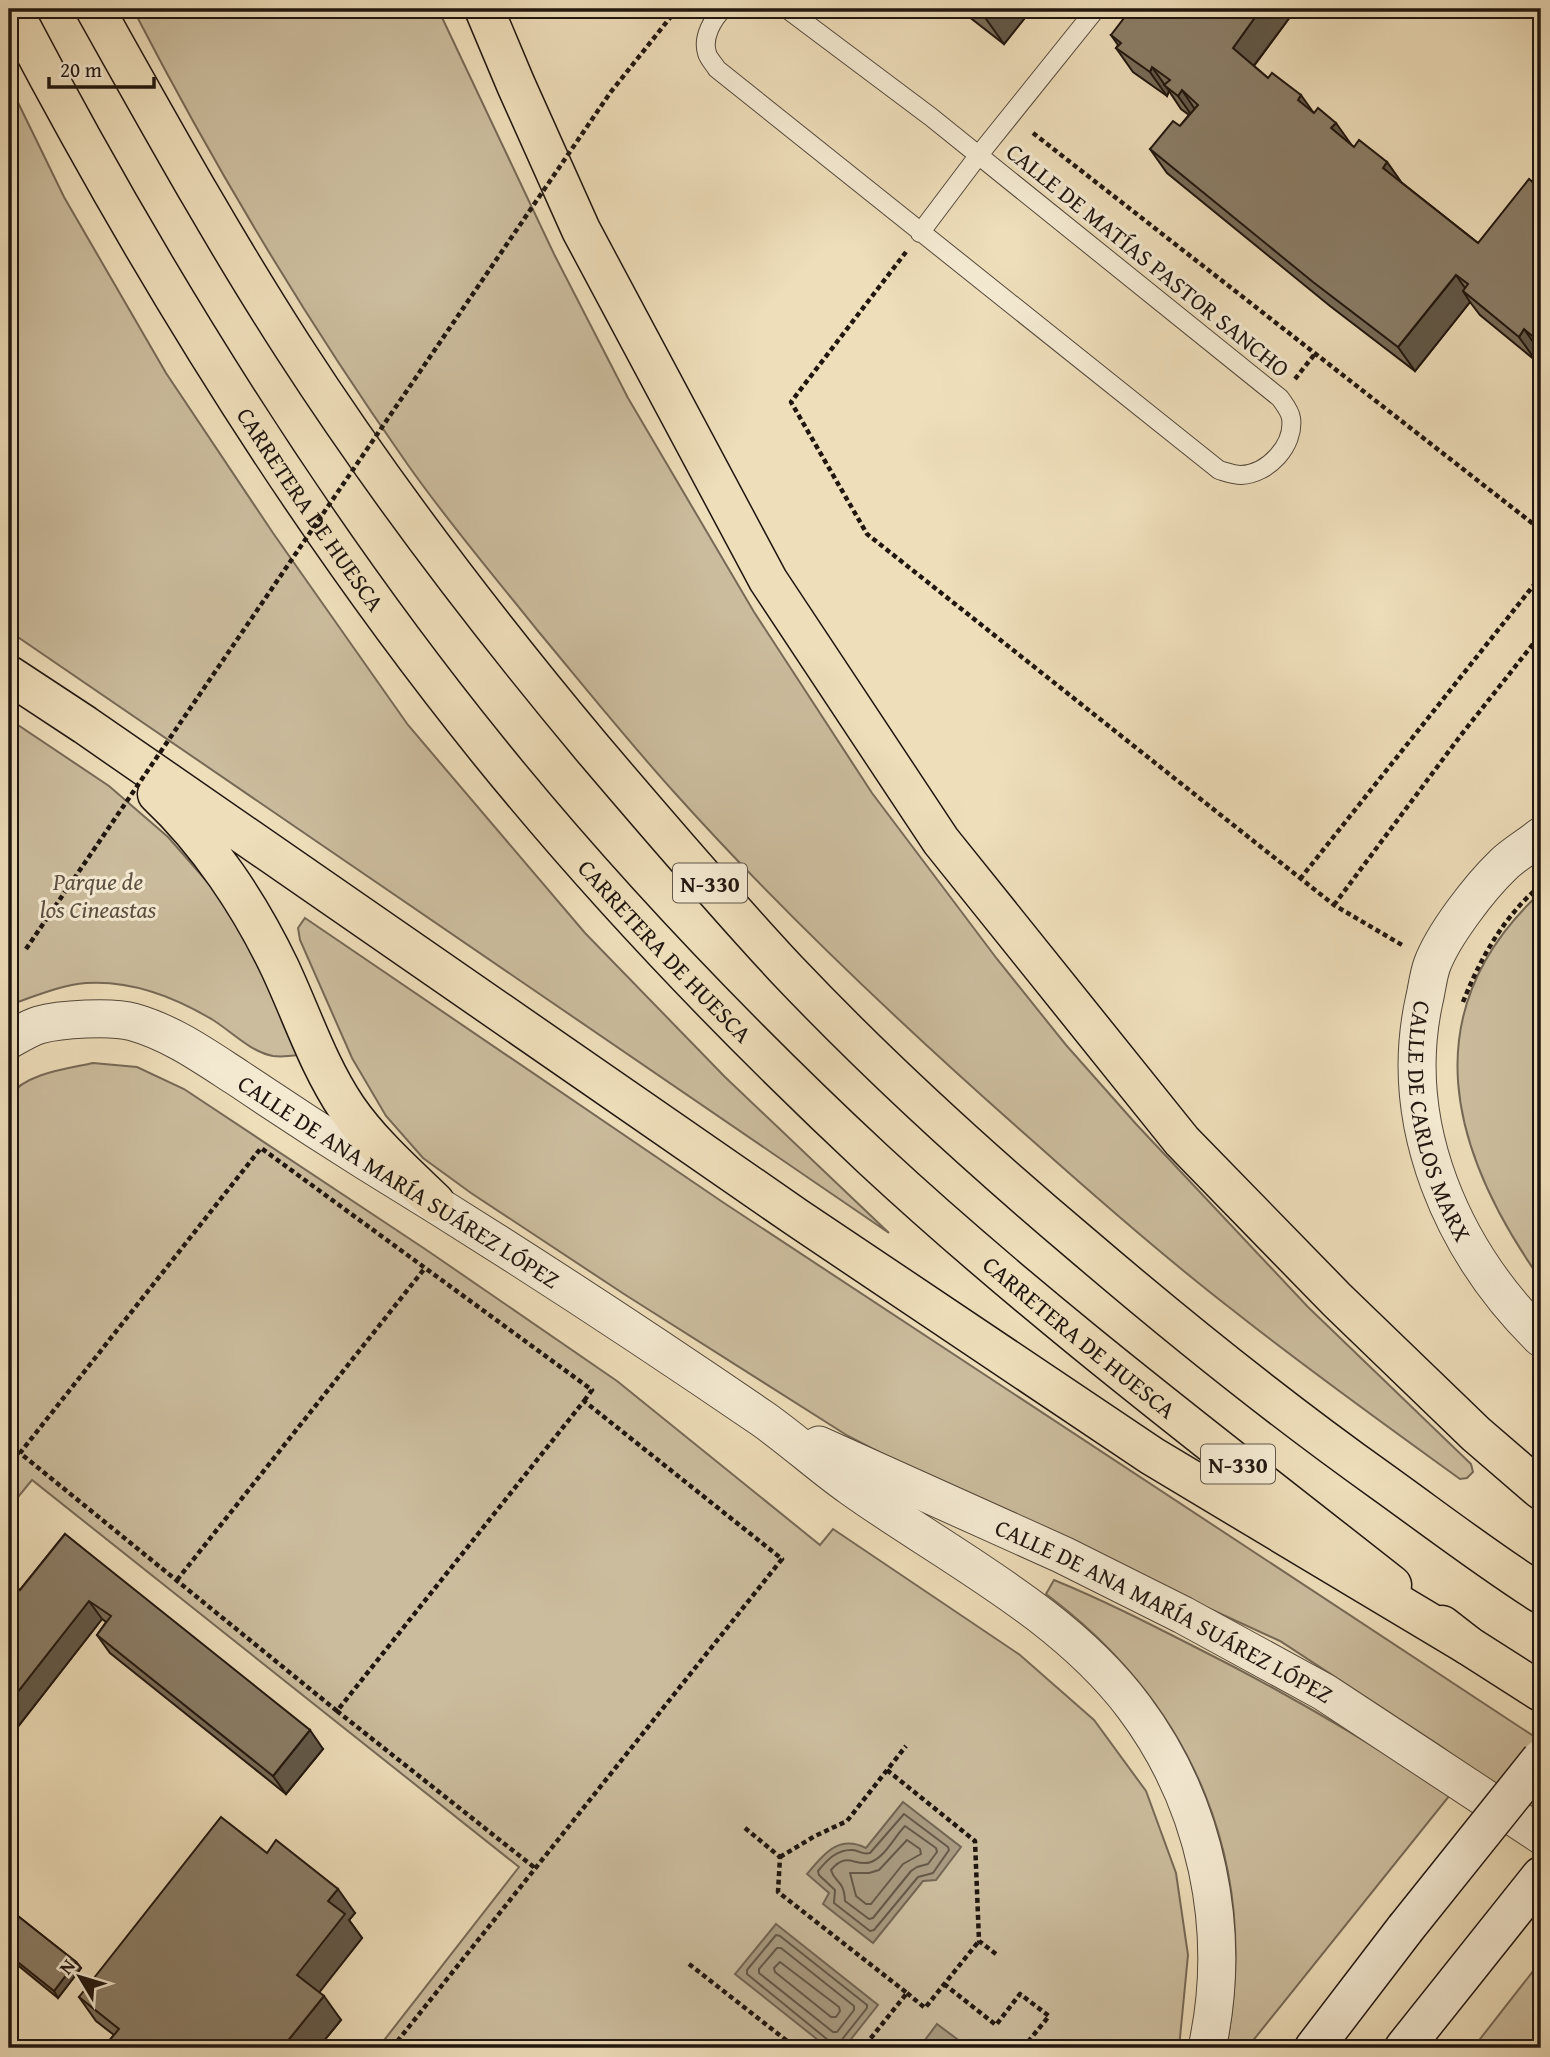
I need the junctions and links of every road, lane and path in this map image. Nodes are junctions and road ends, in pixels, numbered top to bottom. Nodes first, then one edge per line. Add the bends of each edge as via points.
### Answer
1 (12, 9) edge
2 (96, 9) edge
3 (484, 9) edge
4 (677, 9) edge
5 (723, 9) edge
6 (787, 9) edge
7 (1096, 9) edge
8 (1033, 133) dead end
9 (978, 156) junction
10 (920, 233) junction
11 (1541, 530) edge
12 (1541, 576) edge
13 (1541, 634) edge
14 (9, 675) edge
15 (85, 725) junction
16 (1541, 836) edge
17 (1300, 879) junction
18 (1541, 884) edge
19 (1335, 905) junction
20 (26, 948) dead end
21 (1433, 964) junction
22 (1461, 1009) dead end
23 (9, 1040) edge
24 (435, 1202) junction
25 (425, 1268) junction
26 (1541, 1338) edge
27 (584, 1401) junction
28 (767, 1422) junction
29 (1541, 1490) edge
30 (177, 1580) junction
31 (1541, 1594) edge
32 (1468, 1646) junction
33 (1541, 1692) edge
34 (338, 1711) junction
35 (906, 1746) dead end
36 (1541, 1759) edge
37 (887, 1770) junction
38 (745, 1828) dead end
39 (1541, 1835) edge
40 (780, 1857) junction
41 (535, 1868) junction
42 (1541, 1876) edge
43 (979, 1941) junction
44 (996, 1954) dead end
45 (689, 1964) dead end
46 (944, 1984) junction
47 (907, 1993) junction
48 (392, 2048) edge
49 (796, 2048) edge
50 (863, 2048) edge
51 (1023, 2048) edge
52 (1207, 2048) edge
53 (1314, 2048) edge
54 (1404, 2048) edge

1 - 32 highway, CARRETERA DE HUESCA / N-330 via 156,271 254,427 370,596 463,717 615,898 874,1160 1008,1280
2 - 31 highway, N-330 via 182,166 294,348 399,502 520,661 788,971 1004,1179 1139,1294 1330,1445
3 - 29 highway via 581,230 768,580 941,841 1182,1141 1337,1300
4 - 20 path, bridge via 610,93
5 - 10 lane, CALLE DE MATÍAS PASTOR SANCHO via 708,33 706,52 717,69
6 - 9 lane, CALLE DE MATÍAS PASTOR SANCHO
7 - 9 lane, CALLE DE MATÍAS PASTOR SANCHO
8 - 11 path
9 - 10 lane, CALLE DE MATÍAS PASTOR SANCHO
9 - 10 lane, CALLE DE MATÍAS PASTOR SANCHO via 1280,398 1291,416 1289,438 1279,456 1262,470 1241,475 1219,470
10 - 17 path via 790,402 867,534
12 - 17 path
13 - 19 path
14 - 15 highway
15 - 24 highway via 175,811 203,845 247,907 348,1110
15 - 32 highway via 785,1210 1152,1456
16 - 21 street, CALLE DE CARLOS MARX via 1503,865 1469,903
17 - 19 path
18 - 22 path via 1478,964
19 - 21 path
21 - 26 street, CALLE DE CARLOS MARX via 1420,1023 1416,1079 1425,1139 1444,1200 1468,1245 1500,1293
23 - 24 street, CALLE DE ANA MARÍA SUÁREZ LÓPEZ via 38,1025 85,1019 129,1020 174,1037
24 - 28 street, CALLE DE ANA MARÍA SUÁREZ LÓPEZ
25 - 27 path via 592,1390
25 - 30 path
25 - 30 path via 261,1148 20,1453
27 - 34 path
27 - 41 path via 782,1559
28 - 39 street, CALLE DE ANA MARÍA SUÁREZ LÓPEZ via 1063,1555 1183,1615 1324,1692
28 - 52 street, CALLE DE ANA MARÍA SUÁREZ LÓPEZ via 849,1485 1038,1614 1079,1648 1133,1705 1181,1785 1207,1864 1216,1955
30 - 34 path
32 - 33 highway, CARRETERA DE HUESCA / N-330
34 - 41 path
35 - 37 path
36 - 53 main road, bridge
37 - 40 path via 847,1821
37 - 43 path via 975,1841
38 - 40 path
40 - 47 path via 778,1892
41 - 48 path
42 - 54 main road
43 - 44 path
43 - 46 path
45 - 49 path
46 - 47 path via 925,2008
46 - 51 path via 996,2025 1020,1994 1049,2016
47 - 50 path

